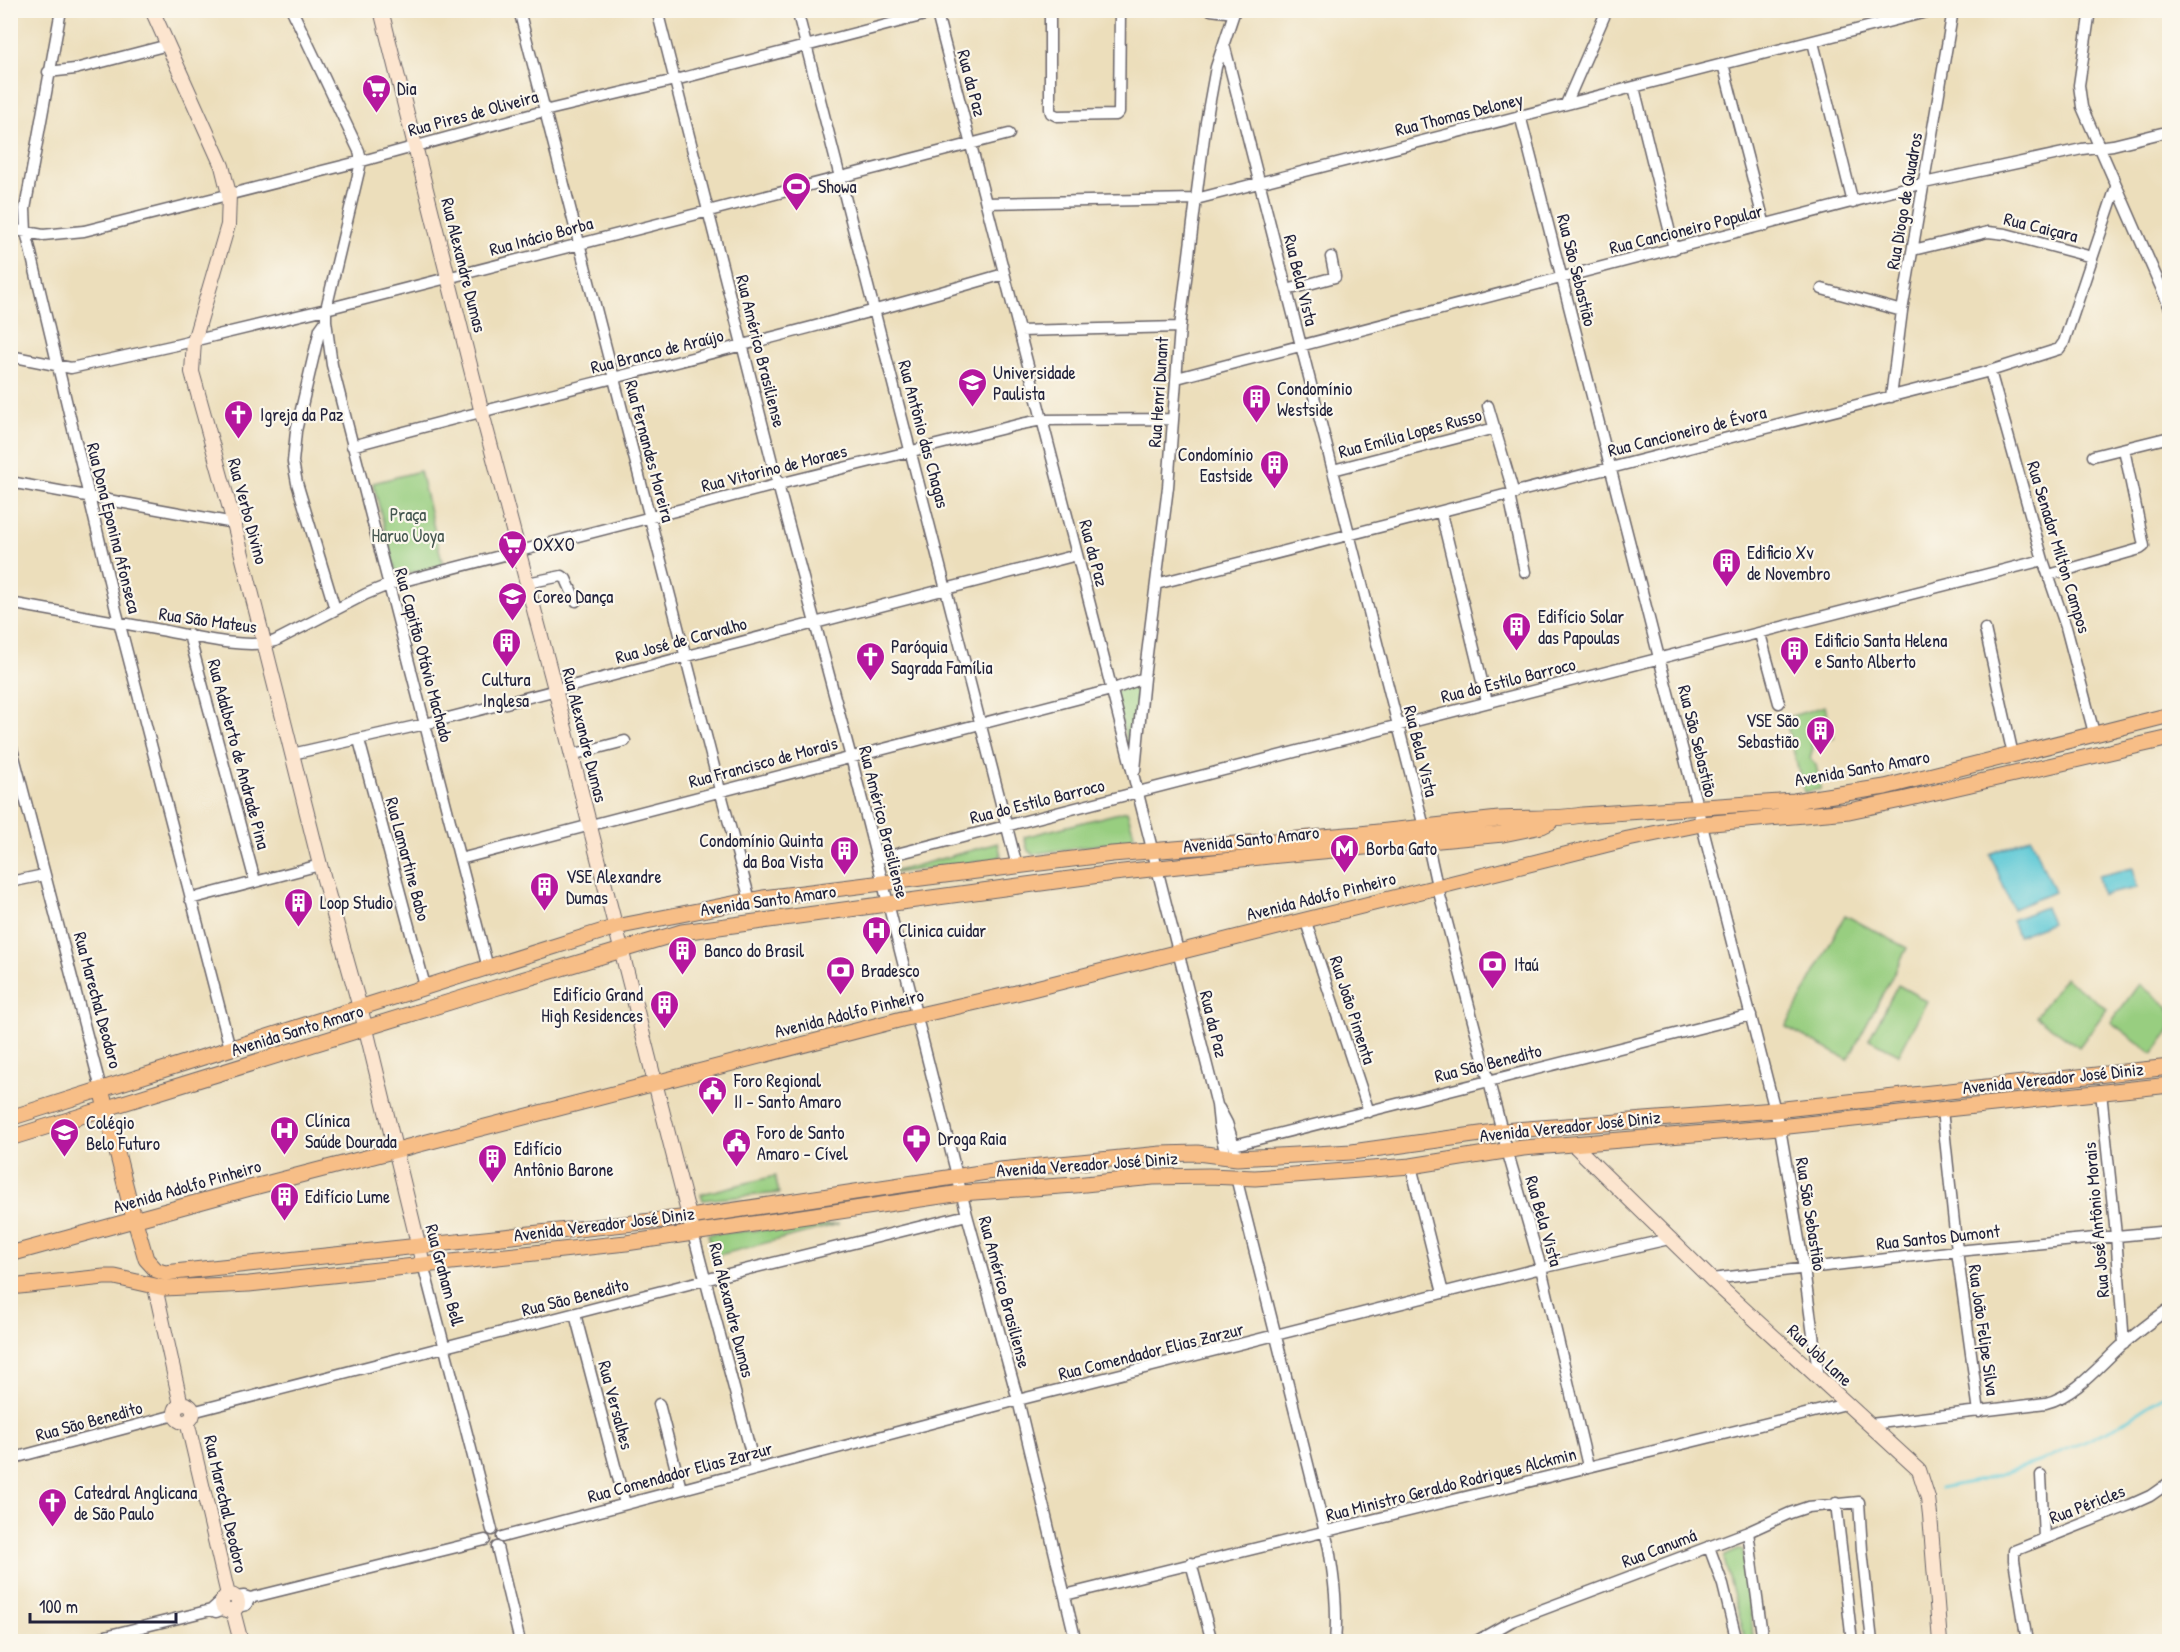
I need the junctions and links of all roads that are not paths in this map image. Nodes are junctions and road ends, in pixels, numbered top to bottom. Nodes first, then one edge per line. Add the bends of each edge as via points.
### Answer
1 (61, 10) edge
2 (152, 10) edge
3 (292, 10) edge
4 (381, 10) edge
5 (519, 10) edge
6 (657, 10) edge
7 (797, 10) edge
8 (1050, 10) edge
9 (1120, 10) edge
10 (1211, 10) edge
11 (1607, 10) edge
12 (1934, 10) edge
13 (1953, 10) edge
14 (2090, 10) edge
15 (939, 11) edge
16 (1234, 12) edge
17 (1813, 42) junction
18 (1224, 44) junction
19 (168, 45) junction
20 (806, 46) junction
21 (1722, 64) junction
22 (48, 72) junction
23 (675, 80) junction
24 (1634, 87) junction
25 (1566, 104) junction
26 (544, 111) junction
27 (1521, 115) junction
28 (2169, 131) edge
29 (1009, 134) dead end
30 (971, 145) junction
31 (416, 146) junction
32 (2098, 147) junction
33 (361, 161) junction
34 (839, 178) junction
35 (1259, 182) junction
36 (1924, 183) junction
37 (2116, 187) junction
38 (229, 194) junction
39 (1196, 199) junction
40 (986, 203) junction
41 (1852, 203) junction
42 (707, 211) junction
43 (1765, 226) junction
44 (10, 229) edge
45 (26, 232) junction
46 (579, 243) junction
47 (1674, 249) junction
48 (1913, 250) junction
49 (1331, 257) dead end
50 (2092, 257) junction
51 (1004, 274) junction
52 (1562, 277) junction
53 (448, 278) junction
54 (1287, 290) junction
55 (1822, 290) dead end
56 (2169, 308) edge
57 (326, 309) junction
58 (874, 311) junction
59 (1902, 311) junction
60 (326, 321) junction
61 (1180, 327) junction
62 (1019, 331) junction
63 (194, 341) junction
64 (1300, 345) junction
65 (742, 346) junction
66 (10, 356) edge
67 (312, 362) junction
68 (57, 365) junction
69 (332, 365) junction
70 (1990, 371) junction
71 (1177, 378) junction
72 (613, 379) junction
73 (1891, 397) junction
74 (1488, 406) dead end
75 (482, 413) junction
76 (1173, 419) junction
77 (1042, 420) junction
78 (1496, 428) junction
79 (2169, 437) edge
80 (352, 446) junction
81 (2124, 449) junction
82 (911, 450) junction
83 (2093, 456) dead end
84 (1610, 468) junction
85 (1333, 470) junction
86 (10, 482) edge
87 (778, 484) junction
88 (1511, 494) junction
89 (91, 498) junction
90 (1441, 513) junction
91 (650, 518) junction
92 (234, 523) junction
93 (1349, 536) junction
94 (519, 551) junction
95 (1077, 555) junction
96 (2043, 560) junction
97 (1525, 572) dead end
98 (2049, 575) junction
99 (527, 583) junction
100 (1156, 584) junction
101 (388, 585) junction
102 (946, 589) junction
103 (576, 601) dead end
104 (10, 603) edge
105 (335, 609) junction
106 (815, 622) junction
107 (120, 623) junction
108 (1985, 629) dead end
109 (1760, 634) junction
110 (189, 635) junction
111 (264, 644) junction
112 (686, 656) junction
113 (1660, 659) junction
114 (1144, 678) junction
115 (555, 689) junction
116 (1112, 690) junction
117 (1487, 702) junction
118 (1779, 703) dead end
119 (2169, 715) edge
120 (981, 723) junction
121 (425, 724) junction
122 (1398, 726) junction
123 (2094, 733) junction
124 (2169, 738) edge
125 (359, 740) junction
126 (10, 741) edge
127 (625, 741) dead end
128 (292, 754) junction
129 (572, 755) junction
130 (2013, 755) junction
131 (851, 756) junction
132 (13, 761) edge
133 (1134, 780) junction
134 (720, 790) junction
135 (1138, 793) junction
136 (1697, 807) junction
137 (589, 824) junction
138 (1701, 824) junction
139 (1007, 825) junction
140 (1425, 834) junction
141 (1152, 850) junction
142 (460, 859) junction
143 (877, 859) junction
144 (320, 865) junction
145 (1017, 866) junction
146 (1157, 868) junction
147 (45, 875) junction
148 (255, 881) junction
149 (10, 882) edge
150 (882, 882) junction
151 (1021, 885) junction
152 (1438, 887) junction
153 (190, 899) junction
154 (750, 900) junction
155 (888, 903) junction
156 (1305, 919) junction
157 (615, 927) junction
158 (621, 949) junction
159 (1178, 952) junction
160 (488, 968) junction
161 (424, 986) junction
162 (361, 1008) junction
163 (1750, 1015) junction
164 (915, 1016) junction
165 (366, 1029) junction
166 (230, 1048) junction
167 (2169, 1066) edge
168 (1488, 1080) junction
169 (655, 1084) junction
170 (2169, 1085) edge
171 (101, 1089) junction
172 (2101, 1092) junction
173 (106, 1109) junction
174 (1775, 1110) junction
175 (1942, 1110) junction
176 (1369, 1112) junction
177 (10, 1118) edge
178 (1779, 1126) junction
179 (1502, 1131) junction
180 (10, 1138) edge
181 (1573, 1144) junction
182 (1507, 1150) junction
183 (395, 1151) junction
184 (1232, 1154) junction
185 (1411, 1166) junction
186 (957, 1175) junction
187 (1236, 1177) junction
188 (961, 1193) junction
189 (967, 1215) junction
190 (690, 1217) junction
191 (134, 1220) junction
192 (2169, 1231) edge
193 (693, 1233) junction
194 (2116, 1235) junction
195 (1670, 1239) junction
196 (419, 1245) junction
197 (1957, 1251) junction
198 (10, 1254) edge
199 (423, 1264) junction
200 (152, 1267) joint
201 (1541, 1268) junction
202 (1804, 1269) junction
203 (1711, 1279) junction
204 (706, 1280) junction
205 (10, 1287) edge
206 (155, 1287) junction
207 (1443, 1293) junction
208 (2169, 1308) edge
209 (575, 1314) junction
210 (1275, 1337) junction
211 (2124, 1344) junction
212 (445, 1346) junction
213 (1819, 1379) junction
214 (1018, 1400) junction
215 (659, 1404) dead end
216 (1846, 1404) junction
217 (1979, 1412) junction
218 (184, 1413) junction
219 (1871, 1424) junction
220 (10, 1459) edge
221 (1588, 1466) junction
222 (754, 1468) junction
223 (2041, 1475) dead end
224 (2169, 1482) edge
225 (681, 1489) junction
226 (1836, 1503) junction
227 (625, 1504) junction
228 (1325, 1532) junction
229 (1748, 1532) junction
230 (497, 1538) junction
231 (2044, 1538) junction
232 (1709, 1547) junction
233 (1191, 1563) junction
234 (1065, 1595) junction
235 (227, 1604) junction
236 (1492, 1637) edge
237 (81, 1641) edge
238 (241, 1641) edge
239 (520, 1641) edge
240 (1076, 1641) edge
241 (1212, 1641) edge
242 (1335, 1641) edge
243 (1475, 1641) edge
244 (1737, 1641) edge
245 (1763, 1641) edge
246 (1852, 1641) edge
247 (1872, 1641) edge
248 (1940, 1641) edge
249 (2027, 1641) edge

1 - 22 street, Rua Dona Eponina Afonseca
2 - 19 street, Rua Verbo Divino
3 - 33 street
4 - 31 street, Rua Alexandre Dumas
5 - 26 street, Rua Fernandes Moreira
6 - 23 street, Rua Américo Brasiliense
7 - 20 street, Rua Antônio das Chagas
8 - 9 street via 1050,109 1057,116 1116,115
10 - 16 street
11 - 25 street
12 - 17 street, Rua Thomas Deloney
13 - 36 street, Rua Diogo de Quadros
14 - 32 street via 2079,97
15 - 20 street, Rua Pires de Oliveira
15 - 30 street, Rua da Paz
16 - 18 street, Rua Henri Dunant
17 - 21 street, Rua Thomas Deloney
17 - 41 street
18 - 35 street, Rua Bela Vista
18 - 39 street, Rua Henri Dunant via 1206,122
19 - 22 street
19 - 38 street, Rua Verbo Divino via 222,166
20 - 23 street, Rua Pires de Oliveira
20 - 34 street, Rua Antônio das Chagas
21 - 24 street, Rua Thomas Deloney
21 - 43 street
22 - 45 street, Rua Dona Eponina Afonseca via 25,209
23 - 26 street, Rua Pires de Oliveira
23 - 42 street, Rua Américo Brasiliense
24 - 25 street, Rua Thomas Deloney
24 - 47 street
25 - 27 street, Rua Thomas Deloney
26 - 31 street, Rua Pires de Oliveira
26 - 46 street, Rua Fernandes Moreira
27 - 35 street, Rua Thomas Deloney
27 - 52 street, Rua São Sebastião
28 - 32 street, Rua Cancioneiro Popular
29 - 30 street, Rua Inácio Borba
30 - 34 street, Rua Inácio Borba
30 - 40 street, Rua da Paz
31 - 33 street, Rua Pires de Oliveira
31 - 53 street, Rua Alexandre Dumas
32 - 36 street, Rua Cancioneiro Popular
32 - 37 street
33 - 38 street, Rua Pires de Oliveira
33 - 57 street, Rua Capitão Otávio Machado
34 - 42 street, Rua Inácio Borba
34 - 58 street, Rua Antônio das Chagas
35 - 39 street, Rua Thomas Deloney
35 - 54 street, Rua Bela Vista
36 - 41 street, Rua Cancioneiro Popular
36 - 48 street, Rua Diogo de Quadros
37 - 50 street, Rua Cancioneiro de Évora
37 - 56 street
38 - 45 street, Rua Pires de Oliveira via 84,231 43,235
38 - 63 street, Rua Verbo Divino via 228,225
39 - 40 street, Rua Thomas Deloney
39 - 61 street, Rua Henri Dunant
40 - 51 street, Rua da Paz
41 - 43 street, Rua Cancioneiro Popular
42 - 46 street, Rua Inácio Borba
42 - 65 street, Rua Américo Brasiliense
43 - 47 street, Rua Cancioneiro Popular
44 - 45 street, Rua Pires de Oliveira
45 - 68 street, Rua Dona Eponina Afonseca
46 - 53 street, Rua Inácio Borba
46 - 72 street, Rua Fernandes Moreira
47 - 52 street, Rua Cancioneiro Popular
48 - 50 street, Rua Caiçara via 1996,232
48 - 59 street, Rua Diogo de Quadros
49 - 54 street via 1335,277
50 - 70 street, Rua Cancioneiro de Évora via 2059,349
51 - 58 street, Rua Branco de Araújo
51 - 62 street, Rua da Paz
52 - 64 street, Rua Cancioneiro Popular
52 - 84 street, Rua São Sebastião
53 - 57 street, Rua Inácio Borba
53 - 75 street, Rua Alexandre Dumas
54 - 64 street, Rua Bela Vista
55 - 59 street
57 - 60 street, Rua Capitão Otávio Machado
57 - 63 street, Rua Inácio Borba
58 - 65 street, Rua Branco de Araújo
58 - 82 street, Rua Antônio das Chagas
59 - 73 street, Rua Diogo de Quadros
60 - 67 street via 320,329
60 - 69 street, Rua Capitão Otávio Machado
61 - 62 street
61 - 71 street, Rua Henri Dunant
62 - 77 street, Rua da Paz
63 - 68 street, Rua Inácio Borba via 71,368
63 - 92 street, Rua Verbo Divino via 192,372
64 - 71 street, Rua Cancioneiro Popular
64 - 85 street, Rua Bela Vista
65 - 72 street, Rua Branco de Araújo
65 - 87 street, Rua Américo Brasiliense
66 - 68 street, Rua Inácio Borba
67 - 69 street via 322,358
67 - 105 street via 293,462
68 - 89 street, Rua Dona Eponina Afonseca
69 - 80 street, Rua Capitão Otávio Machado
70 - 73 street, Rua Cancioneiro de Évora
70 - 96 street, Rua Senador Milton Campos
71 - 76 street, Rua Henri Dunant
72 - 75 street, Rua Branco de Araújo
72 - 91 street, Rua Fernandes Moreira
73 - 84 street, Rua Cancioneiro de Évora
74 - 78 street
75 - 80 street, Rua Branco de Araújo
75 - 94 street, Rua Alexandre Dumas
76 - 77 street, Rua Vitorino de Moraes
76 - 100 street, Rua Henri Dunant
77 - 82 street, Rua Vitorino de Moraes
77 - 95 street, Rua da Paz
78 - 85 street, Rua Emília Lopes Russo
78 - 88 street
79 - 81 street
80 - 101 street, Rua Capitão Otávio Machado
81 - 83 street
81 - 98 street via 2144,546
82 - 87 street, Rua Vitorino de Moraes
82 - 102 street, Rua Antônio das Chagas
84 - 88 street, Rua Cancioneiro de Évora
84 - 113 street, Rua São Sebastião
85 - 93 street, Rua Bela Vista
86 - 89 street
87 - 91 street, Rua Vitorino de Moraes
87 - 106 street, Rua Américo Brasiliense
88 - 90 street, Rua Cancioneiro de Évora
88 - 97 street
89 - 92 street
89 - 107 street, Rua Dona Eponina Afonseca
90 - 93 street, Rua Cancioneiro de Évora
90 - 117 street
91 - 94 street, Rua Vitorino de Moraes
91 - 112 street, Rua Fernandes Moreira
92 - 111 street, Rua Verbo Divino
93 - 100 street, Rua Cancioneiro de Évora
93 - 122 street, Rua Bela Vista
94 - 99 street, Rua Alexandre Dumas
94 - 101 street, Rua Vitorino de Moraes
95 - 102 street, Rua José de Carvalho
95 - 116 street, Rua da Paz
96 - 98 street, Rua Senador Milton Campos
96 - 109 street, Rua do Estilo Barroco
98 - 123 street, Rua Senador Milton Campos
99 - 103 street via 562,576
99 - 115 street, Rua Alexandre Dumas
100 - 114 street, Rua Henri Dunant
101 - 105 street, Rua São Mateus
101 - 121 street, Rua Capitão Otávio Machado
102 - 106 street, Rua José de Carvalho
102 - 120 street, Rua Antônio das Chagas
104 - 107 street, Rua São Mateus
105 - 111 street, Rua São Mateus
106 - 112 street, Rua José de Carvalho
106 - 131 street, Rua Américo Brasiliense
107 - 110 street, Rua São Mateus
107 - 153 street, Rua Dona Eponina Afonseca
108 - 130 street
109 - 113 street, Rua do Estilo Barroco
109 - 118 street
110 - 111 street, Rua São Mateus
110 - 148 street, Rua Adalberto de Andrade Pina
111 - 128 street, Rua Verbo Divino
112 - 115 street, Rua José de Carvalho
112 - 134 street, Rua Fernandes Moreira
113 - 117 street, Rua do Estilo Barroco
113 - 136 street, Rua São Sebastião
114 - 116 street, Rua Francisco de Morais
114 - 133 street, Rua Henri Dunant
115 - 121 street, Rua José de Carvalho
115 - 129 street, Rua Alexandre Dumas
116 - 120 street, Rua Francisco de Morais
116 - 133 street, Rua da Paz
117 - 122 street, Rua do Estilo Barroco
119 - 123 main road, Avenida Santo Amaro
120 - 131 street, Rua Francisco de Morais
120 - 139 street, Rua Antônio das Chagas
121 - 125 street, Rua José de Carvalho
121 - 142 street, Rua Capitão Otávio Machado
122 - 135 street, Rua do Estilo Barroco
122 - 140 street, Rua Bela Vista
123 - 130 main road, Avenida Santo Amaro
124 - 138 main road, Avenida Santo Amaro via 1849,811
125 - 128 street, Rua José de Carvalho
125 - 161 street, Rua Lamartine Babo
126 - 132 street, Rua Marechal Deodoro
127 - 129 street
128 - 144 street, Rua Verbo Divino
129 - 137 street, Rua Alexandre Dumas
130 - 136 main road, Avenida Santo Amaro via 1885,787 1794,801
131 - 134 street, Rua Francisco de Morais
131 - 143 street, Rua Américo Brasiliense
132 - 147 street, Rua Marechal Deodoro
133 - 135 street, Rua da Paz
134 - 137 street, Rua Francisco de Morais
134 - 154 street, Rua Fernandes Moreira
135 - 139 street, Rua do Estilo Barroco
135 - 141 street, Rua da Paz
136 - 138 street, Rua São Sebastião
136 - 140 main road, Avenida Santo Amaro via 1556,820 1521,818
137 - 142 street, Rua Francisco de Morais
137 - 157 street, Rua Alexandre Dumas
138 - 152 main road, Avenida Adolfo Pinheiro
138 - 163 street, Rua São Sebastião
139 - 143 street, Rua do Estilo Barroco
139 - 145 street, Rua Antônio das Chagas
140 - 141 main road, Avenida Santo Amaro via 1360,834
140 - 146 main road, Avenida Santo Amaro
140 - 152 street, Rua Bela Vista
141 - 145 main road, Avenida Santo Amaro
141 - 146 street, Rua da Paz
142 - 160 street, Rua Capitão Otávio Machado
143 - 150 street, Rua Américo Brasiliense
144 - 148 street
144 - 162 street, Rua Verbo Divino
145 - 150 main road, Avenida Santo Amaro
145 - 151 main road
146 - 151 main road, Avenida Santo Amaro
146 - 159 street, Rua da Paz
147 - 149 street
147 - 171 street, Rua Marechal Deodoro
148 - 153 street
150 - 154 main road, Avenida Santo Amaro
150 - 155 street, Rua Américo Brasiliense
151 - 155 main road, Avenida Santo Amaro
152 - 156 main road, Avenida Adolfo Pinheiro
152 - 168 street, Rua Bela Vista
153 - 166 street, Rua Dona Eponina Afonseca
154 - 157 main road, Avenida Santo Amaro
155 - 158 main road, Avenida Santo Amaro via 682,932
155 - 164 street, Rua Américo Brasiliense
156 - 159 main road, Avenida Adolfo Pinheiro
156 - 176 street, Rua João Pimenta
157 - 158 street, Rua Alexandre Dumas
157 - 160 main road, Avenida Santo Amaro
158 - 165 main road, Avenida Santo Amaro
158 - 169 street, Rua Alexandre Dumas
159 - 164 main road, Avenida Adolfo Pinheiro
159 - 184 street, Rua da Paz via 1218,1105 1219,1124
160 - 161 main road, Avenida Santo Amaro
161 - 162 main road, Avenida Santo Amaro
162 - 165 street, Rua Verbo Divino
162 - 166 main road, Avenida Santo Amaro
163 - 168 street, Rua São Benedito
163 - 174 street, Rua São Sebastião
164 - 169 main road, Avenida Adolfo Pinheiro
164 - 186 street, Rua Américo Brasiliense
165 - 173 main road, Avenida Santo Amaro
165 - 183 street, Rua Graham Bell
166 - 171 main road, Avenida Santo Amaro
167 - 174 main road, Avenida Vereador José Diniz
168 - 176 street, Rua São Benedito
168 - 179 street, Rua Bela Vista
169 - 183 main road, Avenida Adolfo Pinheiro
169 - 190 street, Rua Alexandre Dumas
170 - 172 main road, Avenida Vereador José Diniz
171 - 173 main road, Rua Marechal Deodoro
171 - 177 main road, Avenida Santo Amaro
172 - 175 main road, Avenida Vereador José Diniz
172 - 194 street, Rua José Antônio Morais
173 - 180 main road, Avenida Santo Amaro
173 - 191 main road, Rua Marechal Deodoro
174 - 178 street, Rua São Sebastião
174 - 179 main road, Avenida Vereador José Diniz
175 - 178 main road, Avenida Vereador José Diniz
175 - 197 street, Rua João Felipe Silva
176 - 184 street, Rua São Benedito
178 - 181 main road, Avenida Vereador José Diniz
178 - 202 street, Rua São Sebastião
179 - 182 street, Rua Bela Vista
179 - 184 main road, Avenida Vereador José Diniz via 1352,1152
181 - 182 main road, Avenida Vereador José Diniz
181 - 195 street, Rua Job Lane
182 - 185 main road, Avenida Vereador José Diniz
182 - 201 street, Rua Bela Vista
183 - 191 main road, Avenida Adolfo Pinheiro
183 - 196 street, Rua Graham Bell
184 - 186 main road, Avenida Vereador José Diniz via 1161,1154
185 - 187 main road, Avenida Vereador José Diniz via 1255,1179
185 - 207 street
186 - 188 street, Rua Américo Brasiliense
186 - 190 main road, Avenida Vereador José Diniz
187 - 188 main road, Avenida Vereador José Diniz via 1153,1177
187 - 210 street
188 - 189 street, Rua Américo Brasiliense
188 - 193 main road, Avenida Vereador José Diniz
189 - 204 street, Rua São Benedito
189 - 214 street, Rua Américo Brasiliense
190 - 193 street, Rua Alexandre Dumas
190 - 196 main road, Avenida Vereador José Diniz
191 - 198 main road, Avenida Adolfo Pinheiro
191 - 200 main road, Rua Marechal Deodoro
192 - 194 street, Rua Santos Dumont
193 - 199 main road, Avenida Vereador José Diniz
193 - 204 street, Rua Alexandre Dumas
194 - 197 street, Rua Santos Dumont
194 - 211 street, Rua José Antônio Morais
195 - 201 street, Rua Comendador Elias Zarzur
195 - 203 street, Rua Job Lane
196 - 199 street, Rua Graham Bell
196 - 200 main road, Avenida Vereador José Diniz via 165,1273
197 - 202 street, Rua Santos Dumont
197 - 217 street, Rua João Felipe Silva
199 - 206 main road, Avenida Vereador José Diniz via 249,1284
199 - 212 street, Rua Graham Bell
201 - 207 street, Rua Comendador Elias Zarzur
201 - 221 street, Rua Bela Vista
202 - 203 street, Rua Santos Dumont
202 - 213 street, Rua São Sebastião
203 - 213 street, Rua Job Lane
204 - 209 street, Rua São Benedito
204 - 222 street, Rua Alexandre Dumas
205 - 206 main road, Avenida Vereador José Diniz via 104,1276
206 - 218 street, Rua Marechal Deodoro
207 - 210 street, Rua Comendador Elias Zarzur
208 - 211 street
209 - 212 street, Rua São Benedito
209 - 227 street, Rua Versalhes
210 - 214 street, Rua Comendador Elias Zarzur
210 - 228 street
211 - 217 street via 2057,1400
212 - 218 street, Rua São Benedito
212 - 230 street, Rua Graham Bell
213 - 216 street, Rua Job Lane
214 - 222 street, Rua Comendador Elias Zarzur
214 - 234 street, Rua Américo Brasiliense
215 - 225 street
216 - 219 street, Rua Job Lane
216 - 221 street, Rua Ministro Geraldo Rodrigues Alckmin
217 - 219 street
218 - 220 street, Rua São Benedito
218 - 235 street, Rua Marechal Deodoro
219 - 248 street, Rua Job Lane via 1913,1463 1923,1478 1930,1515
221 - 228 street, Rua Ministro Geraldo Rodrigues Alckmin
222 - 225 street, Rua Comendador Elias Zarzur
223 - 231 street
224 - 231 street, Rua Péricles via 2130,1505
225 - 227 street, Rua Comendador Elias Zarzur
226 - 229 street, Rua Canumá via 1808,1507
226 - 246 street
226 - 247 street, Rua Canumá via 1859,1502
227 - 230 street, Rua Comendador Elias Zarzur
228 - 233 street, Rua Ministro Geraldo Rodrigues Alckmin
228 - 242 street via 1335,1583
229 - 232 street, Rua Canumá
229 - 245 street
230 - 235 street via 486,1534 485,1540 250,1598 246,1605
230 - 239 street, Rua Graham Bell
231 - 249 street, Rua Péricles via 2014,1551
232 - 236 street, Rua Canumá via 1512,1621
232 - 244 street
233 - 234 street, Rua Ministro Geraldo Rodrigues Alckmin
233 - 241 street
234 - 240 street, Rua Américo Brasiliense
235 - 237 street
235 - 238 street, Rua Marechal Deodoro
236 - 243 street, Rua Canumá

